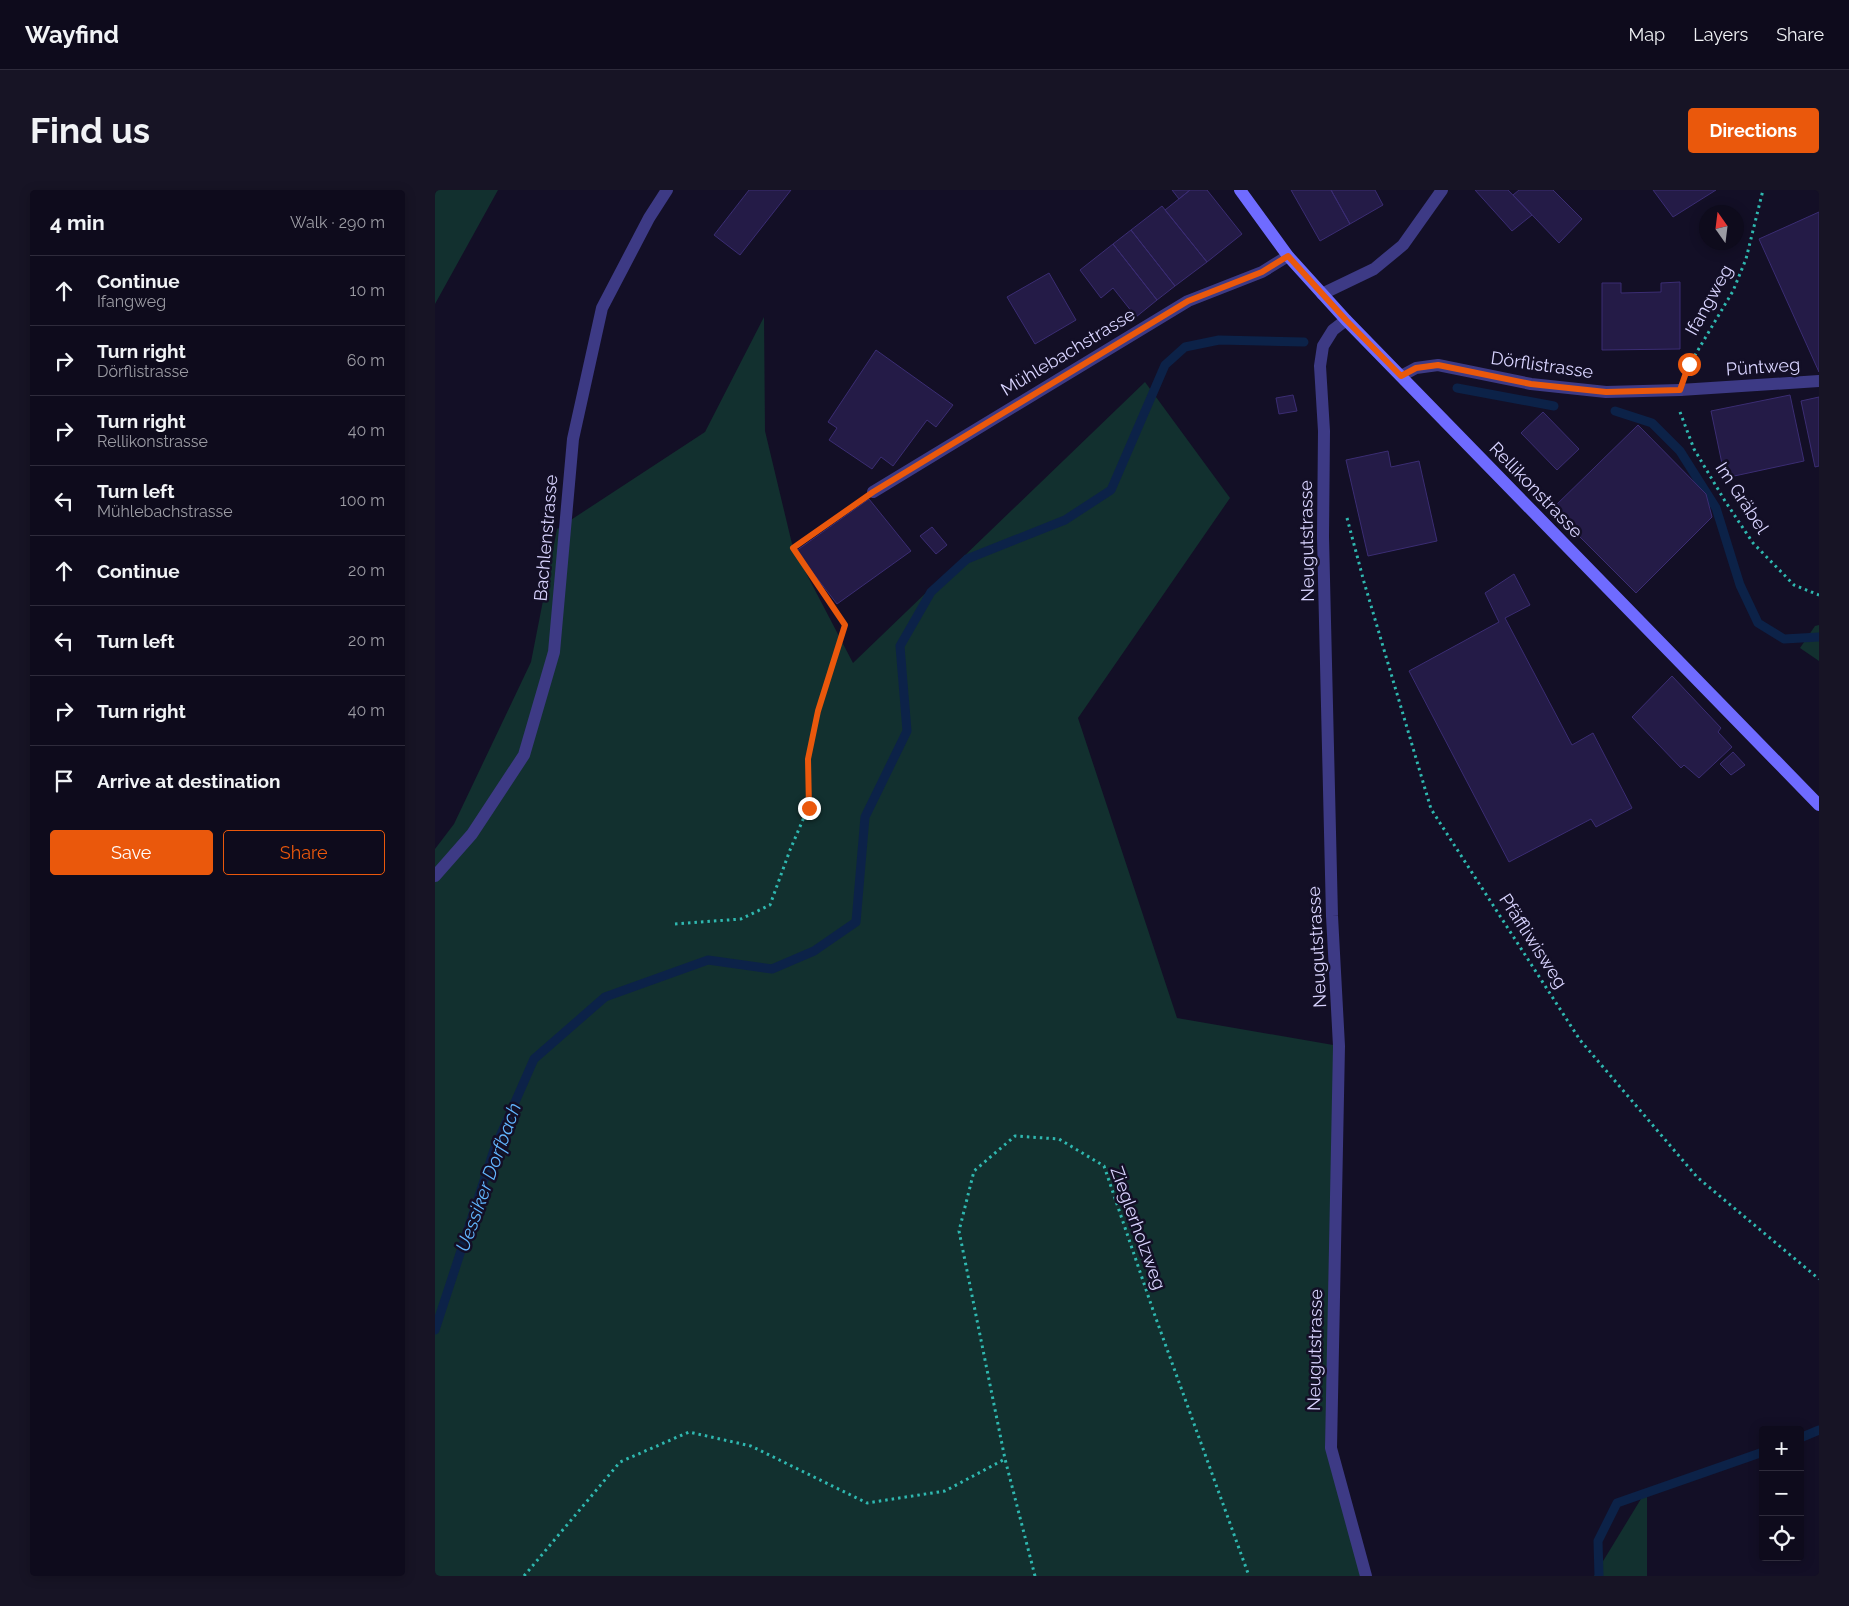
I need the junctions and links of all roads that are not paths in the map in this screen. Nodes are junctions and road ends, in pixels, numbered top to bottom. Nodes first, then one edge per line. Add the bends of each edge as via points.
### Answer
1 (667, 190) edge
2 (1240, 190) edge
3 (1442, 190) edge
4 (1288, 256) junction
5 (1322, 294) junction
6 (1346, 320) junction
7 (1401, 376) junction
8 (1819, 381) edge
9 (1680, 390) joint
10 (873, 492) road end
11 (1819, 805) edge
12 (435, 876) edge
13 (1365, 1576) edge

1 - 12 street, Bachlenstrasse via 602,308 573,439 554,652 524,755 472,834
2 - 4 street, Rellikonstrasse
3 - 5 street via 1403,245 1374,268
4 - 5 street, Rellikonstrasse
4 - 10 street, Mühlebachstrasse via 1262,272 1188,301
5 - 6 street, Rellikonstrasse
6 - 7 street, Rellikonstrasse
6 - 13 street, Neugutstrasse via 1333,330 1323,346 1320,366 1339,1046 1331,1448
7 - 9 street, Dörflistrasse via 1416,368 1438,365 1531,384 1606,392
7 - 11 street, Rellikonstrasse
8 - 9 street, Püntweg

